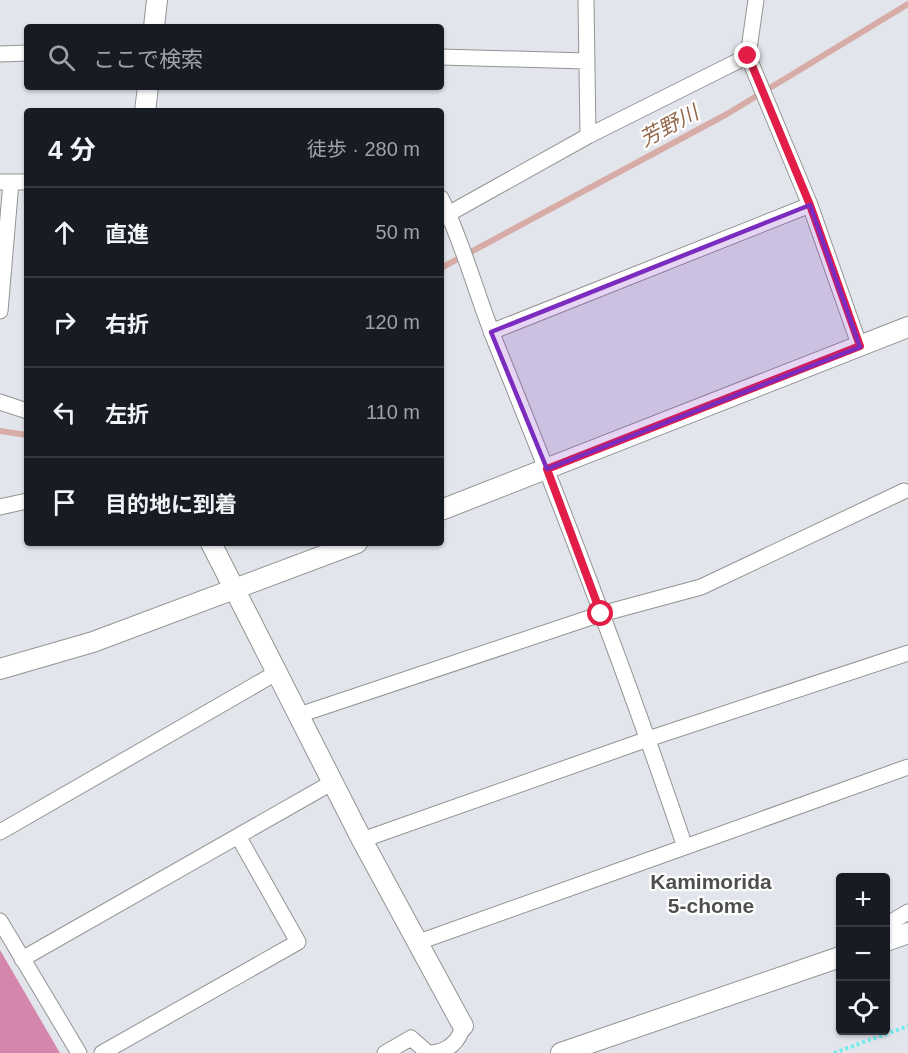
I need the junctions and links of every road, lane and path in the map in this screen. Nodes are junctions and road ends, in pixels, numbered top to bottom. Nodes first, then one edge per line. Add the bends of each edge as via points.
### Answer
1 (157, 0) edge
2 (586, 0) edge
3 (756, 0) edge
4 (154, 24) edge
5 (24, 53) edge
6 (0, 54) edge
7 (748, 56) junction
8 (444, 57) edge
9 (586, 61) junction
10 (148, 90) edge
11 (145, 108) edge
12 (588, 136) junction
13 (5, 182) edge
14 (24, 182) edge
15 (810, 205) junction
16 (445, 216) edge
17 (1, 278) edge
18 (0, 311) edge
19 (908, 327) edge
20 (491, 332) junction
21 (860, 346) junction
22 (0, 402) edge
23 (24, 410) edge
24 (547, 469) junction
25 (907, 494) edge
26 (24, 502) edge
27 (0, 507) edge
28 (444, 509) edge
29 (213, 546) edge
30 (349, 546) edge
31 (236, 591) junction
32 (601, 614) junction
33 (908, 652) edge
34 (0, 669) edge
35 (276, 673) junction
36 (299, 715) junction
37 (648, 739) junction
38 (908, 767) edge
39 (333, 782) junction
40 (0, 832) edge
41 (238, 836) junction
42 (362, 840) junction
43 (685, 847) junction
44 (908, 912) edge
45 (0, 921) edge
46 (890, 922) edge
47 (908, 933) edge
48 (890, 939) edge
49 (416, 943) junction
50 (836, 951) edge
51 (836, 958) edge
52 (22, 959) junction
53 (795, 973) junction
54 (463, 1026) joint
55 (908, 1026) edge
56 (80, 1053) edge
57 (102, 1053) edge
58 (385, 1053) edge
59 (430, 1053) edge
60 (561, 1053) edge
61 (834, 1053) edge

1 - 4 street
2 - 9 street
3 - 7 street
5 - 6 street
7 - 12 street
7 - 15 street
8 - 9 street
9 - 12 street
10 - 11 street
12 - 16 street
13 - 14 street
13 - 17 street
15 - 20 street
15 - 21 street
16 - 20 street
17 - 18 street
19 - 21 street
20 - 24 street
21 - 24 street
22 - 23 street
24 - 28 street
24 - 32 street
25 - 32 street via 701,587
26 - 27 street
29 - 31 street
30 - 31 street
31 - 34 street via 93,642
31 - 35 street
32 - 36 street
32 - 37 street
33 - 37 street
35 - 36 street
35 - 40 street
36 - 39 street
37 - 42 street
37 - 43 street
38 - 43 street
39 - 41 street
39 - 42 street
41 - 52 street
41 - 57 street via 298,942
42 - 49 street
43 - 49 street
44 - 46 street
45 - 52 street
47 - 48 street
49 - 54 street
50 - 53 street
51 - 53 street
52 - 56 street
53 - 60 street
54 - 59 street via 460,1036 445,1051
55 - 61 path
58 - 59 street via 411,1038

